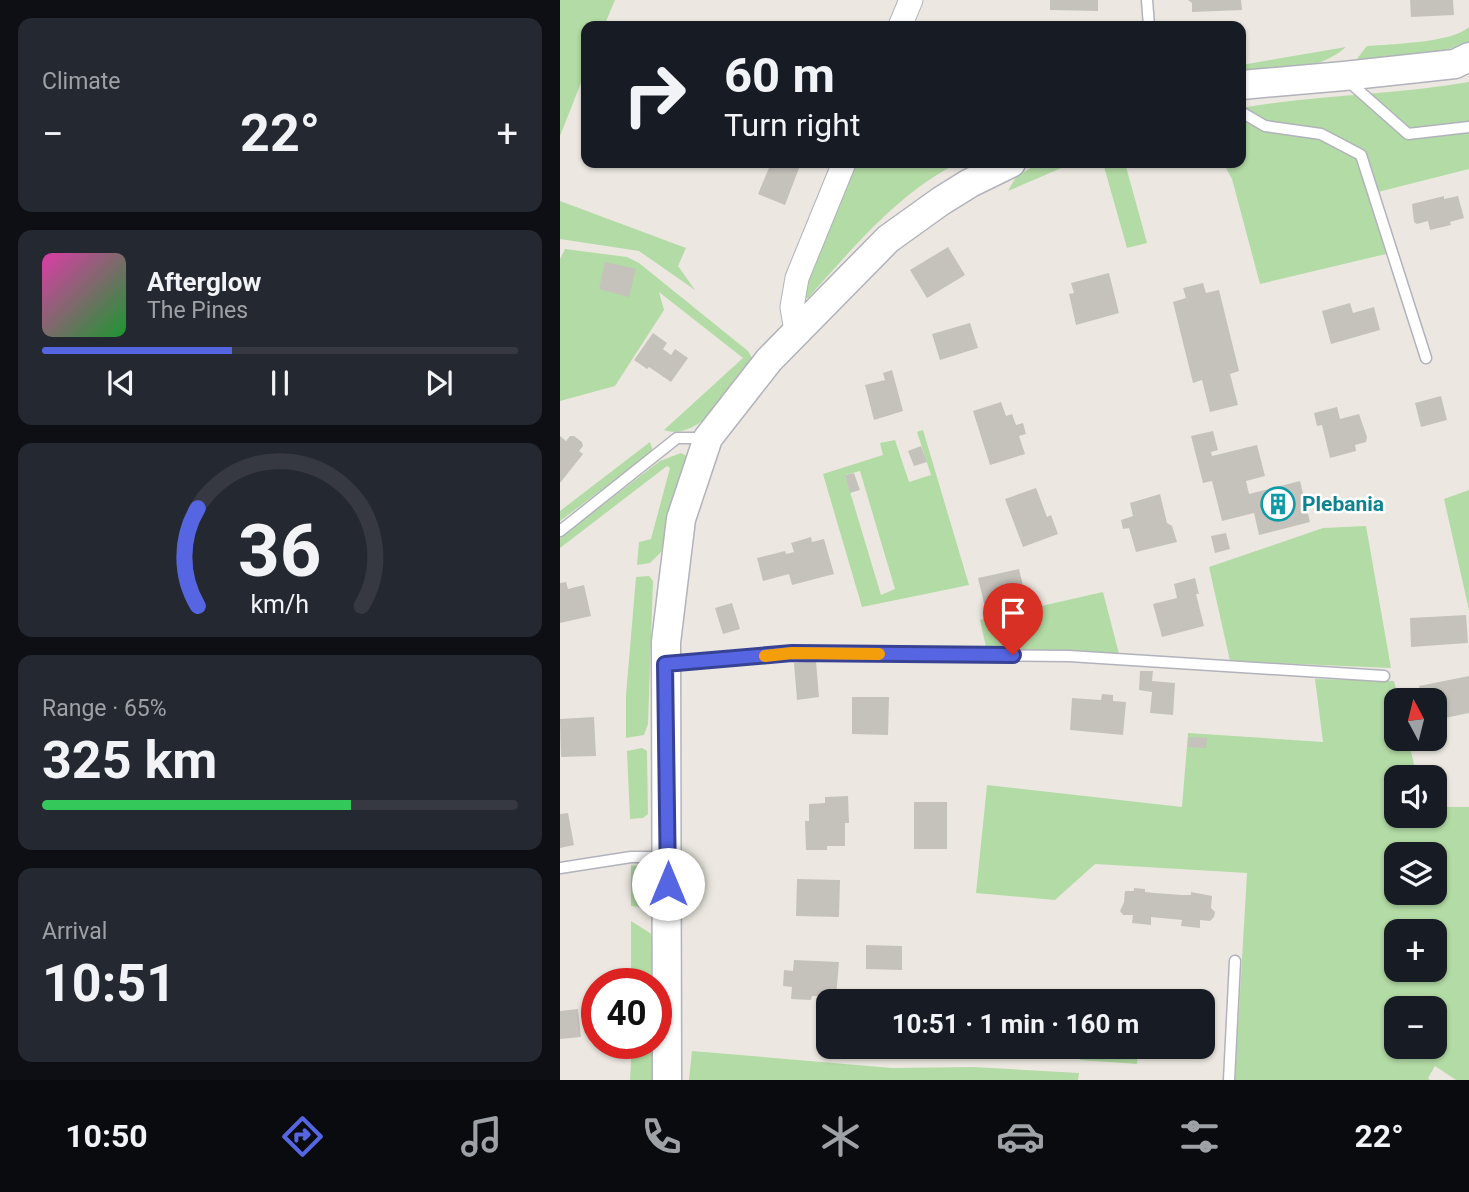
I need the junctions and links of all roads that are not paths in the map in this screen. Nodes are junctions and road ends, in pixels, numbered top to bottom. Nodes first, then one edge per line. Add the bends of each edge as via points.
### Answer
1 (911, 0) edge
2 (1147, 0) edge
3 (902, 21) edge
4 (1149, 21) edge
5 (1469, 57) edge
6 (1344, 76) junction
7 (1246, 85) edge
8 (1246, 115) edge
9 (1469, 127) edge
10 (842, 168) edge
11 (1001, 168) edge
12 (796, 331) junction
13 (1426, 358) dead end
14 (708, 438) junction
15 (560, 531) edge
16 (665, 664) junction
17 (1384, 676) dead end
18 (668, 857) junction
19 (560, 868) edge
20 (1235, 961) dead end
21 (667, 1080) edge
22 (1229, 1080) edge

1 - 3 street
2 - 4 lane
5 - 6 street via 1455,64
6 - 7 street
6 - 9 lane via 1408,134
8 - 13 lane via 1265,126 1321,134 1361,155
10 - 12 street via 797,278 792,307
11 - 12 street via 960,189 888,239
12 - 14 street
14 - 15 lane via 677,438
14 - 16 street via 681,519
16 - 17 lane via 792,653 1069,656
16 - 18 street
18 - 19 lane via 631,857
18 - 21 street
20 - 22 lane

